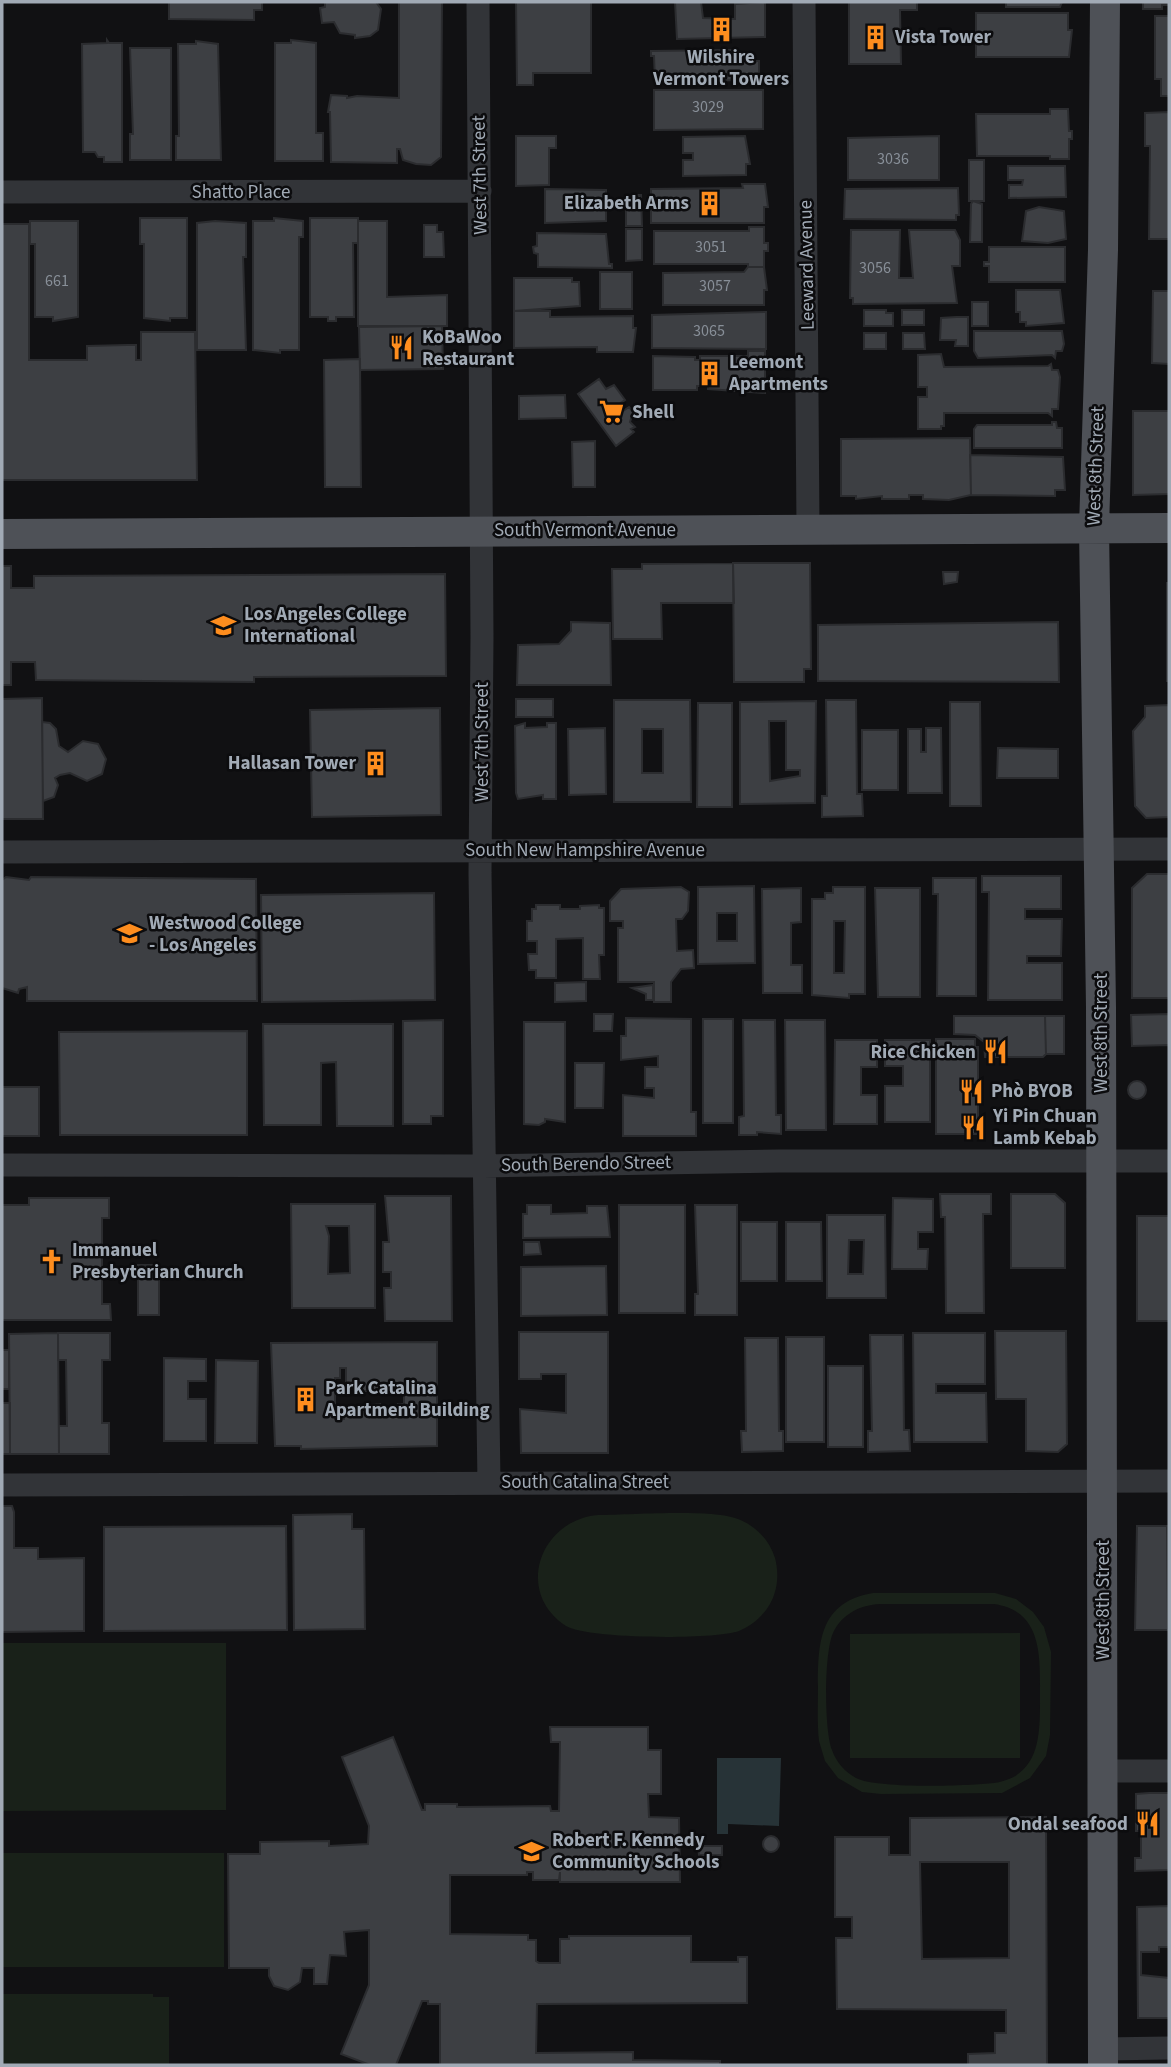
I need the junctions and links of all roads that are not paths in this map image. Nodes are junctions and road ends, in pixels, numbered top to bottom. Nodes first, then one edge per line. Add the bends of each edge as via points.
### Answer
1 (478, 2) edge
2 (804, 2) edge
3 (1105, 2) edge
4 (480, 191) junction
5 (2, 192) edge
6 (1094, 527) junction
7 (1169, 528) edge
8 (808, 529) junction
9 (481, 531) junction
10 (2, 534) edge
11 (481, 849) junction
12 (1099, 849) junction
13 (1169, 849) edge
14 (2, 852) edge
15 (1100, 1160) junction
16 (1169, 1161) edge
17 (2, 1165) edge
18 (484, 1166) junction
19 (1102, 1481) junction
20 (1169, 1481) edge
21 (489, 1482) junction
22 (2, 1485) edge
23 (1104, 1771) junction
24 (1169, 1771) edge
25 (1169, 2048) edge
26 (1103, 2057) edge

1 - 4 street, West 7th Street
2 - 8 street, Leeward Avenue
3 - 6 main road, West 8th Street
4 - 5 street, Shatto Place
4 - 9 street, West 7th Street
6 - 7 main road, South Vermont Avenue
6 - 8 main road, South Vermont Avenue
6 - 12 main road, West 8th Street
8 - 9 main road, South Vermont Avenue
9 - 10 main road, South Vermont Avenue
9 - 11 street, West 7th Street
11 - 12 street, South New Hampshire Avenue
11 - 14 street, South New Hampshire Avenue
11 - 18 street, West 7th Street
12 - 13 street, South New Hampshire Avenue
12 - 15 main road, West 8th Street
15 - 16 street, South Berendo Street
15 - 18 street, South Berendo Street
15 - 19 main road, West 8th Street
17 - 18 street, South Berendo Street
18 - 21 street, West 7th Street
19 - 20 street, South Catalina Street
19 - 21 street, South Catalina Street
19 - 23 main road, West 8th Street
21 - 22 street, South Catalina Street
23 - 24 street
23 - 26 main road, West 8th Street
25 - 26 street

